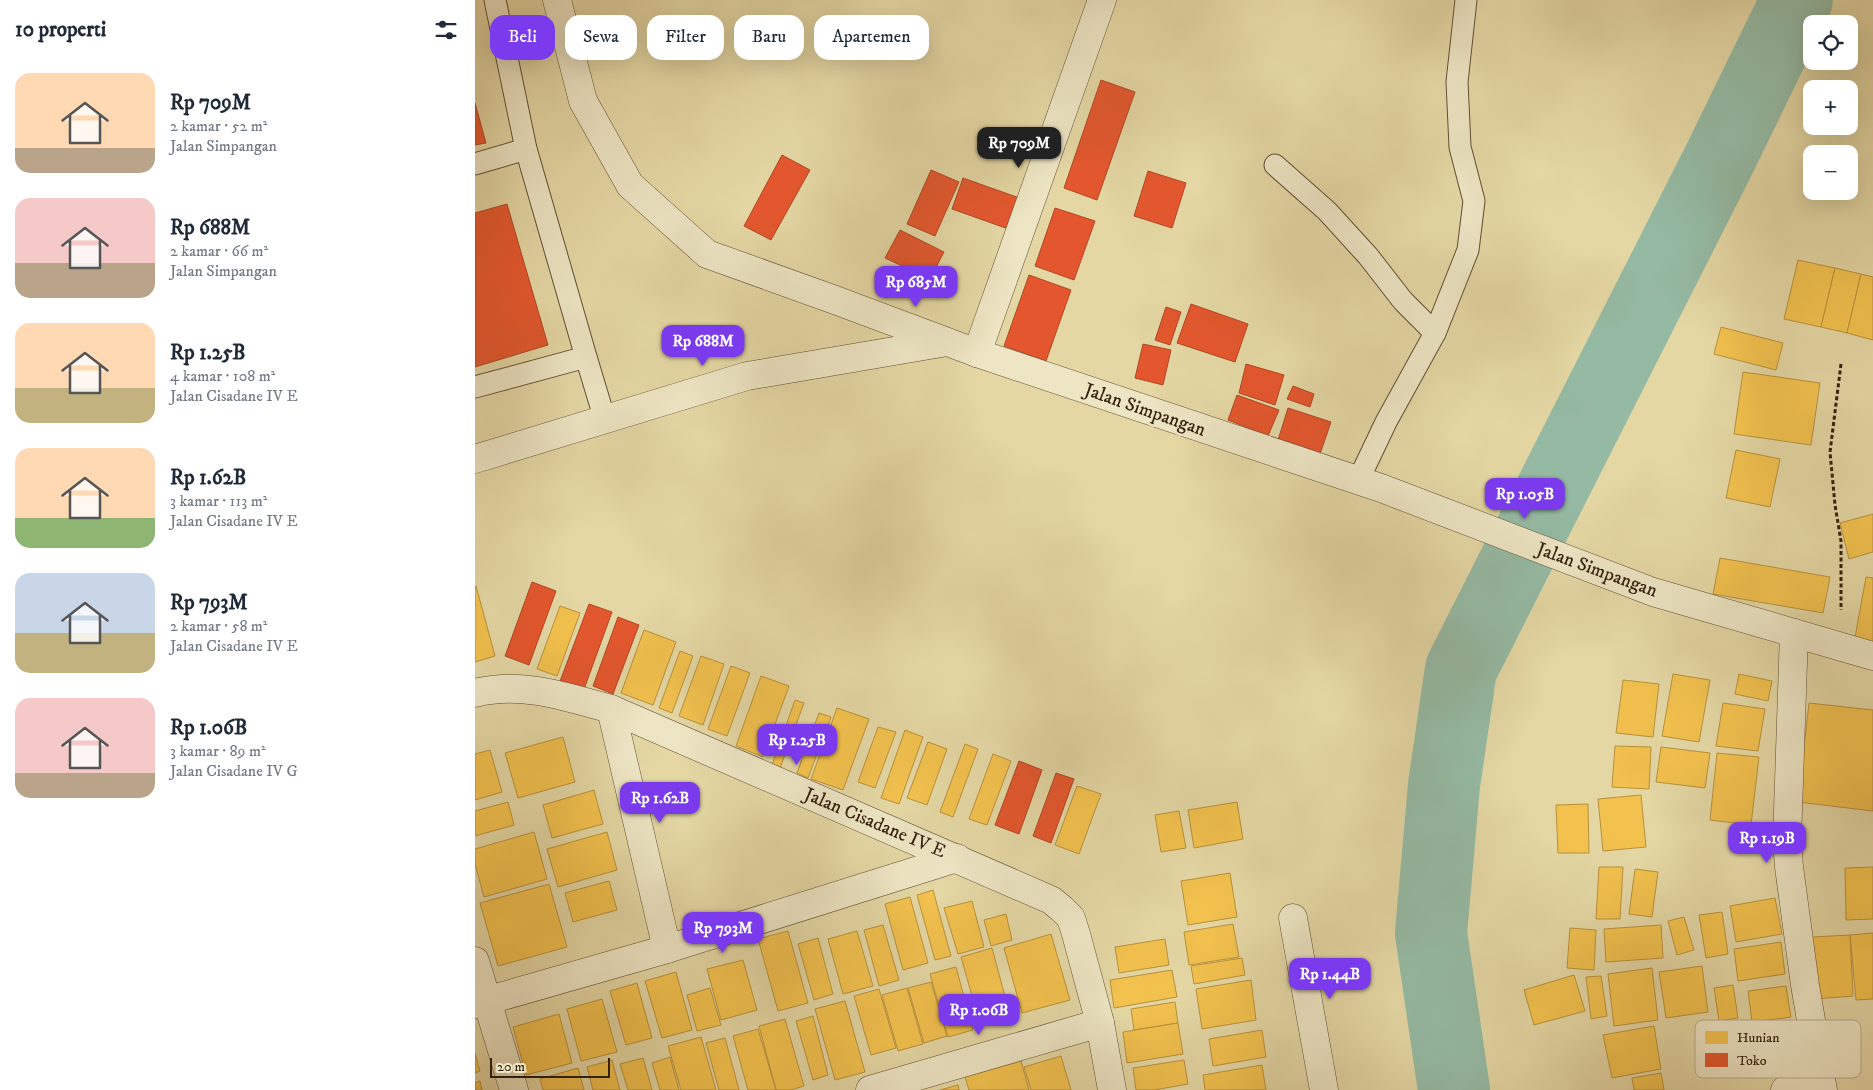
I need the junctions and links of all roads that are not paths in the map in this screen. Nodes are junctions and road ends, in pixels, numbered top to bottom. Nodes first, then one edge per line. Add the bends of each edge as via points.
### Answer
1 (495, 0) edge
2 (557, 0) edge
3 (1102, 0) edge
4 (1466, 0) edge
5 (526, 149) junction
6 (475, 164) edge
7 (1275, 166) dead end
8 (1435, 333) junction
9 (947, 342) junction
10 (977, 353) junction
11 (586, 357) junction
12 (475, 387) edge
13 (605, 420) junction
14 (475, 459) edge
15 (1370, 484) junction
16 (1794, 632) junction
17 (1873, 656) edge
18 (475, 693) edge
19 (611, 709) junction
20 (957, 858) junction
21 (1293, 918) dead end
22 (667, 949) junction
23 (475, 961) edge
24 (481, 1003) edge
25 (1811, 1020) edge
26 (1100, 1023) junction
27 (1822, 1084) edge
28 (514, 1090) edge
29 (870, 1090) edge
30 (1112, 1090) edge
31 (1324, 1090) edge
32 (1785, 1090) edge

1 - 5 lane
2 - 9 street, Jalan Simpangan via 583,101 629,185 707,254
3 - 10 street
4 - 8 lane via 1457,82 1460,147 1474,201 1468,250
5 - 6 lane
5 - 11 lane
7 - 8 lane via 1327,211 1403,301
8 - 15 lane via 1386,422
9 - 10 street, Jalan Simpangan
9 - 13 street via 747,376
10 - 15 street, Jalan Simpangan
11 - 12 lane
11 - 13 lane
13 - 14 street
15 - 16 street, Jalan Simpangan via 1653,592
16 - 17 street, Jalan Simpangan
16 - 25 street via 1789,867
18 - 19 street, Jalan Cisadane IV E via 504,688 535,689
19 - 20 street, Jalan Cisadane IV E
19 - 22 street
20 - 22 street
20 - 26 street, Jalan Cisadane IV E via 1051,900 1071,918
21 - 31 street
22 - 24 street
23 - 24 street
24 - 28 street
26 - 29 street
26 - 30 street, Jalan Cisadane IV E
27 - 32 street

